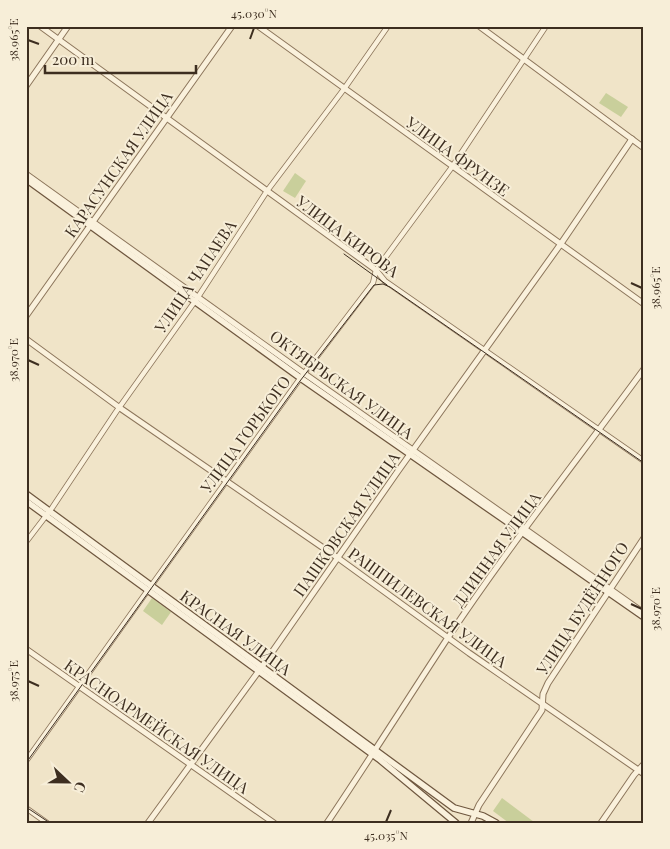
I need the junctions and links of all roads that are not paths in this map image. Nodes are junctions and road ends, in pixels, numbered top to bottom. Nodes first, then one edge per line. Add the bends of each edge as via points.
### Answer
1 (40, 26) edge
2 (68, 26) edge
3 (232, 26) edge
4 (258, 26) edge
5 (388, 26) edge
6 (479, 26) edge
7 (546, 26) edge
8 (58, 39) junction
9 (524, 59) junction
10 (26, 86) edge
11 (344, 89) junction
12 (166, 118) junction
13 (632, 139) junction
14 (644, 148) edge
15 (452, 167) junction
16 (26, 174) edge
17 (26, 179) edge
18 (267, 191) junction
19 (91, 223) junction
20 (560, 245) junction
21 (376, 270) junction
22 (197, 299) junction
23 (644, 304) edge
24 (26, 316) edge
25 (26, 339) edge
26 (485, 351) junction
27 (644, 369) edge
28 (302, 376) junction
29 (120, 408) junction
30 (599, 430) junction
31 (411, 453) junction
32 (644, 461) edge
33 (227, 481) junction
34 (26, 494) edge
35 (26, 501) edge
36 (48, 513) junction
37 (523, 531) junction
38 (644, 538) edge
39 (26, 542) edge
40 (338, 558) junction
41 (150, 588) junction
42 (608, 591) junction
43 (644, 613) edge
44 (644, 618) edge
45 (448, 638) junction
46 (26, 649) edge
47 (260, 669) junction
48 (80, 687) junction
49 (544, 704) junction
50 (374, 753) junction
51 (26, 761) edge
52 (191, 764) junction
53 (644, 764) edge
54 (638, 770) junction
55 (644, 774) edge
56 (430, 790) junction
57 (424, 798) junction
58 (26, 808) edge
59 (475, 814) junction
60 (47, 823) edge
61 (148, 823) edge
62 (274, 823) edge
63 (327, 823) edge
64 (456, 823) edge
65 (471, 823) edge
66 (496, 823) edge
67 (601, 823) edge

1 - 8 street, УЛИЦА КИРОВА
2 - 8 street
3 - 12 street, КАРАСУНСКАЯ УЛИЦА
4 - 11 street, УЛИЦА ФРУНЗЕ
5 - 11 street, УЛИЦА ЧАПАЕВА
6 - 9 street
7 - 9 street, УЛИЦА ГОРЬКОГО
8 - 10 street
8 - 12 street, УЛИЦА КИРОВА
9 - 13 street
9 - 15 street, УЛИЦА ГОРЬКОГО
11 - 15 street, УЛИЦА ФРУНЗЕ
11 - 18 street, УЛИЦА ЧАПАЕВА
12 - 18 street, УЛИЦА КИРОВА
12 - 19 street, КАРАСУНСКАЯ УЛИЦА
13 - 14 street
13 - 20 street, ПАШКОВСКАЯ УЛИЦА
15 - 20 street, УЛИЦА ФРУНЗЕ
15 - 21 street, УЛИЦА ГОРЬКОГО
16 - 19 street, ОКТЯБРЬСКАЯ УЛИЦА
17 - 19 main road, ОКТЯБРЬСКАЯ УЛИЦА
18 - 21 street, УЛИЦА КИРОВА
18 - 22 street, УЛИЦА ЧАПАЕВА
19 - 22 main road, ОКТЯБРЬСКАЯ УЛИЦА
19 - 24 street, КАРАСУНСКАЯ УЛИЦА
20 - 23 street, УЛИЦА ФРУНЗЕ
20 - 26 street, ПАШКОВСКАЯ УЛИЦА
21 - 26 street, УЛИЦА КИРОВА via 385,281
21 - 28 street, УЛИЦА ГОРЬКОГО via 372,283
22 - 28 main road, ОКТЯБРЬСКАЯ УЛИЦА
22 - 29 street, УЛИЦА ЧАПАЕВА
25 - 29 street, РАШПИЛЕВСКАЯ УЛИЦА
26 - 30 street, УЛИЦА КИРОВА
26 - 31 street, ПАШКОВСКАЯ УЛИЦА
27 - 30 street, ДЛИННАЯ УЛИЦА
28 - 31 main road, ОКТЯБРЬСКАЯ УЛИЦА
28 - 33 street, УЛИЦА ГОРЬКОГО
29 - 33 street, РАШПИЛЕВСКАЯ УЛИЦА
29 - 36 street, УЛИЦА ЧАПАЕВА
30 - 32 street, УЛИЦА КИРОВА
30 - 37 street, ДЛИННАЯ УЛИЦА
31 - 37 main road, ОКТЯБРЬСКАЯ УЛИЦА
31 - 40 street, ПАШКОВСКАЯ УЛИЦА
33 - 40 street, РАШПИЛЕВСКАЯ УЛИЦА
33 - 41 street, УЛИЦА ГОРЬКОГО
34 - 36 main road, КРАСНАЯ УЛИЦА
35 - 36 main road, КРАСНАЯ УЛИЦА
36 - 39 street, УЛИЦА ЧАПАЕВА
36 - 41 main road, КРАСНАЯ УЛИЦА
37 - 42 main road, ОКТЯБРЬСКАЯ УЛИЦА
37 - 45 street, ДЛИННАЯ УЛИЦА
38 - 42 street, УЛИЦА БУДЁННОГО
40 - 45 street, РАШПИЛЕВСКАЯ УЛИЦА
40 - 47 street, ПАШКОВСКАЯ УЛИЦА
41 - 47 main road, КРАСНАЯ УЛИЦА
41 - 48 street, УЛИЦА ГОРЬКОГО
42 - 43 street, ОКТЯБРЬСКАЯ УЛИЦА
42 - 44 main road, ОКТЯБРЬСКАЯ УЛИЦА
42 - 49 street, УЛИЦА БУДЁННОГО via 548,683 543,694
45 - 49 street, РАШПИЛЕВСКАЯ УЛИЦА
45 - 50 street, ДЛИННАЯ УЛИЦА
46 - 48 street, КРАСНОАРМЕЙСКАЯ УЛИЦА
47 - 50 main road, КРАСНАЯ УЛИЦА
47 - 52 street, ПАШКОВСКАЯ УЛИЦА
48 - 51 street, УЛИЦА ГОРЬКОГО
48 - 52 street, КРАСНОАРМЕЙСКАЯ УЛИЦА
49 - 54 street, РАШПИЛЕВСКАЯ УЛИЦА
49 - 59 street, УЛИЦА БУДЁННОГО
50 - 56 main road, КРАСНАЯ УЛИЦА
50 - 57 main road, КРАСНАЯ УЛИЦА
50 - 63 street, ДЛИННАЯ УЛИЦА
52 - 61 street, ПАШКОВСКАЯ УЛИЦА
52 - 62 street, КРАСНОАРМЕЙСКАЯ УЛИЦА
53 - 54 street
54 - 55 street, РАШПИЛЕВСКАЯ УЛИЦА
54 - 67 street
56 - 57 street
56 - 59 main road, КРАСНАЯ УЛИЦА via 454,808
57 - 64 main road, КРАСНАЯ УЛИЦА
58 - 60 street
59 - 65 street, УЛИЦА БУДЁННОГО
59 - 66 main road, КРАСНАЯ УЛИЦА

